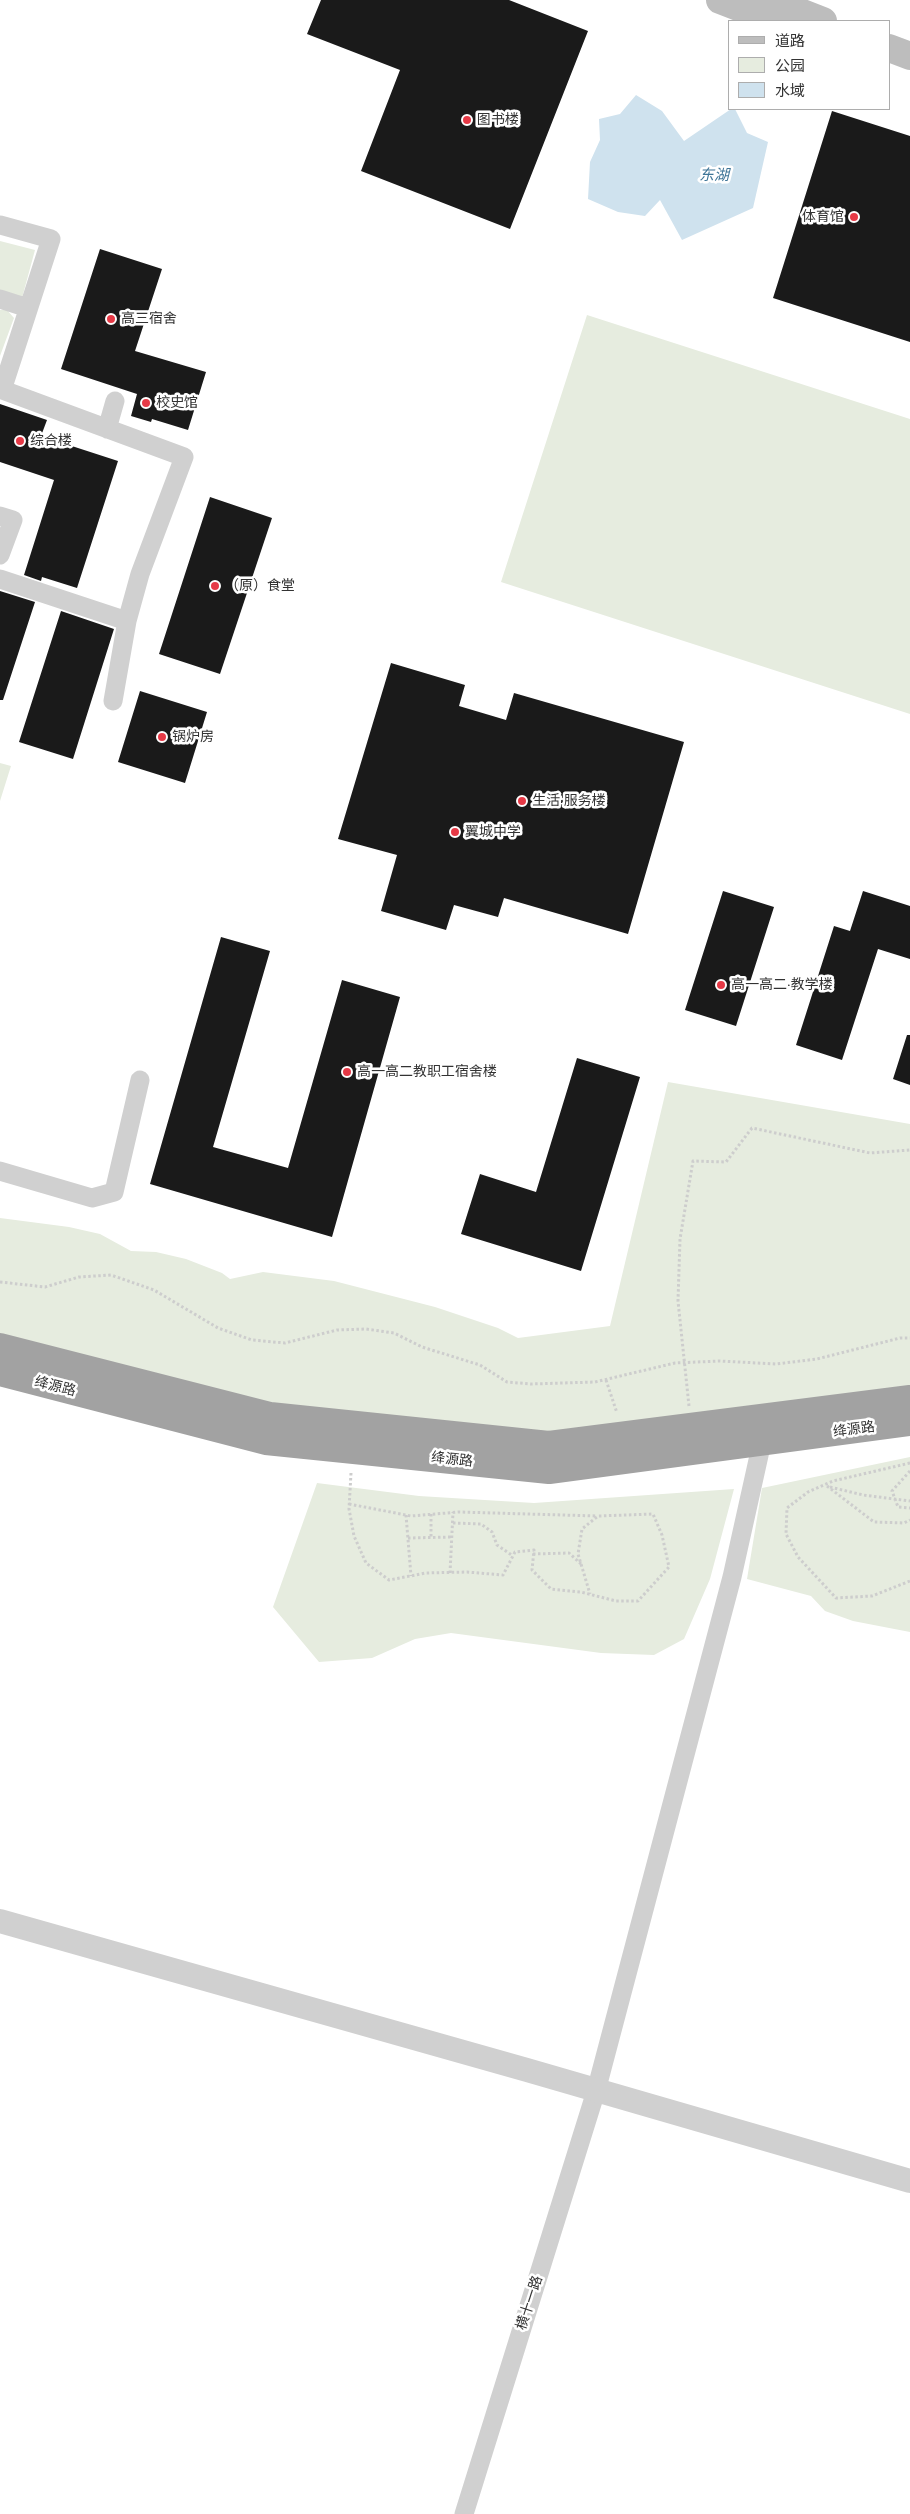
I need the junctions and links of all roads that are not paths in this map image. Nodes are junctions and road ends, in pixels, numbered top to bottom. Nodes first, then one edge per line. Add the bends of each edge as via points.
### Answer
1 (720, 0) edge
2 (769, 0) edge
3 (771, 20) edge
4 (819, 20) edge
5 (890, 48) edge
6 (910, 56) edge
7 (890, 66) edge
8 (910, 74) edge
9 (0, 225) edge
10 (0, 298) edge
11 (28, 308) junction
12 (1, 389) edge
13 (115, 401) dead end
14 (107, 429) junction
15 (0, 516) edge
16 (0, 555) edge
17 (0, 579) edge
18 (127, 621) junction
19 (113, 701) dead end
20 (140, 1080) dead end
21 (0, 1170) edge
22 (0, 1347) edge
23 (0, 1372) edge
24 (910, 1399) edge
25 (910, 1422) edge
26 (762, 1442) junction
27 (0, 1921) edge
28 (596, 2092) junction
29 (910, 2181) edge
30 (464, 2514) edge

1 - 3 main road
2 - 4 main road
5 - 6 main road
7 - 8 main road
9 - 11 street via 51,239
10 - 11 street
11 - 12 street
12 - 14 street
13 - 14 street
14 - 18 street via 184,457 140,574
15 - 16 street via 12,520
17 - 18 street
18 - 19 street
20 - 21 street via 114,1192 92,1198
22 - 24 highway, 绛源路 via 270,1416 549,1445
23 - 26 highway, 绛源路 via 266,1441 549,1470
25 - 26 highway, 绛源路
26 - 28 street, 横十一路 via 727,1596
27 - 28 street
28 - 29 street
28 - 30 street, 横十一路

